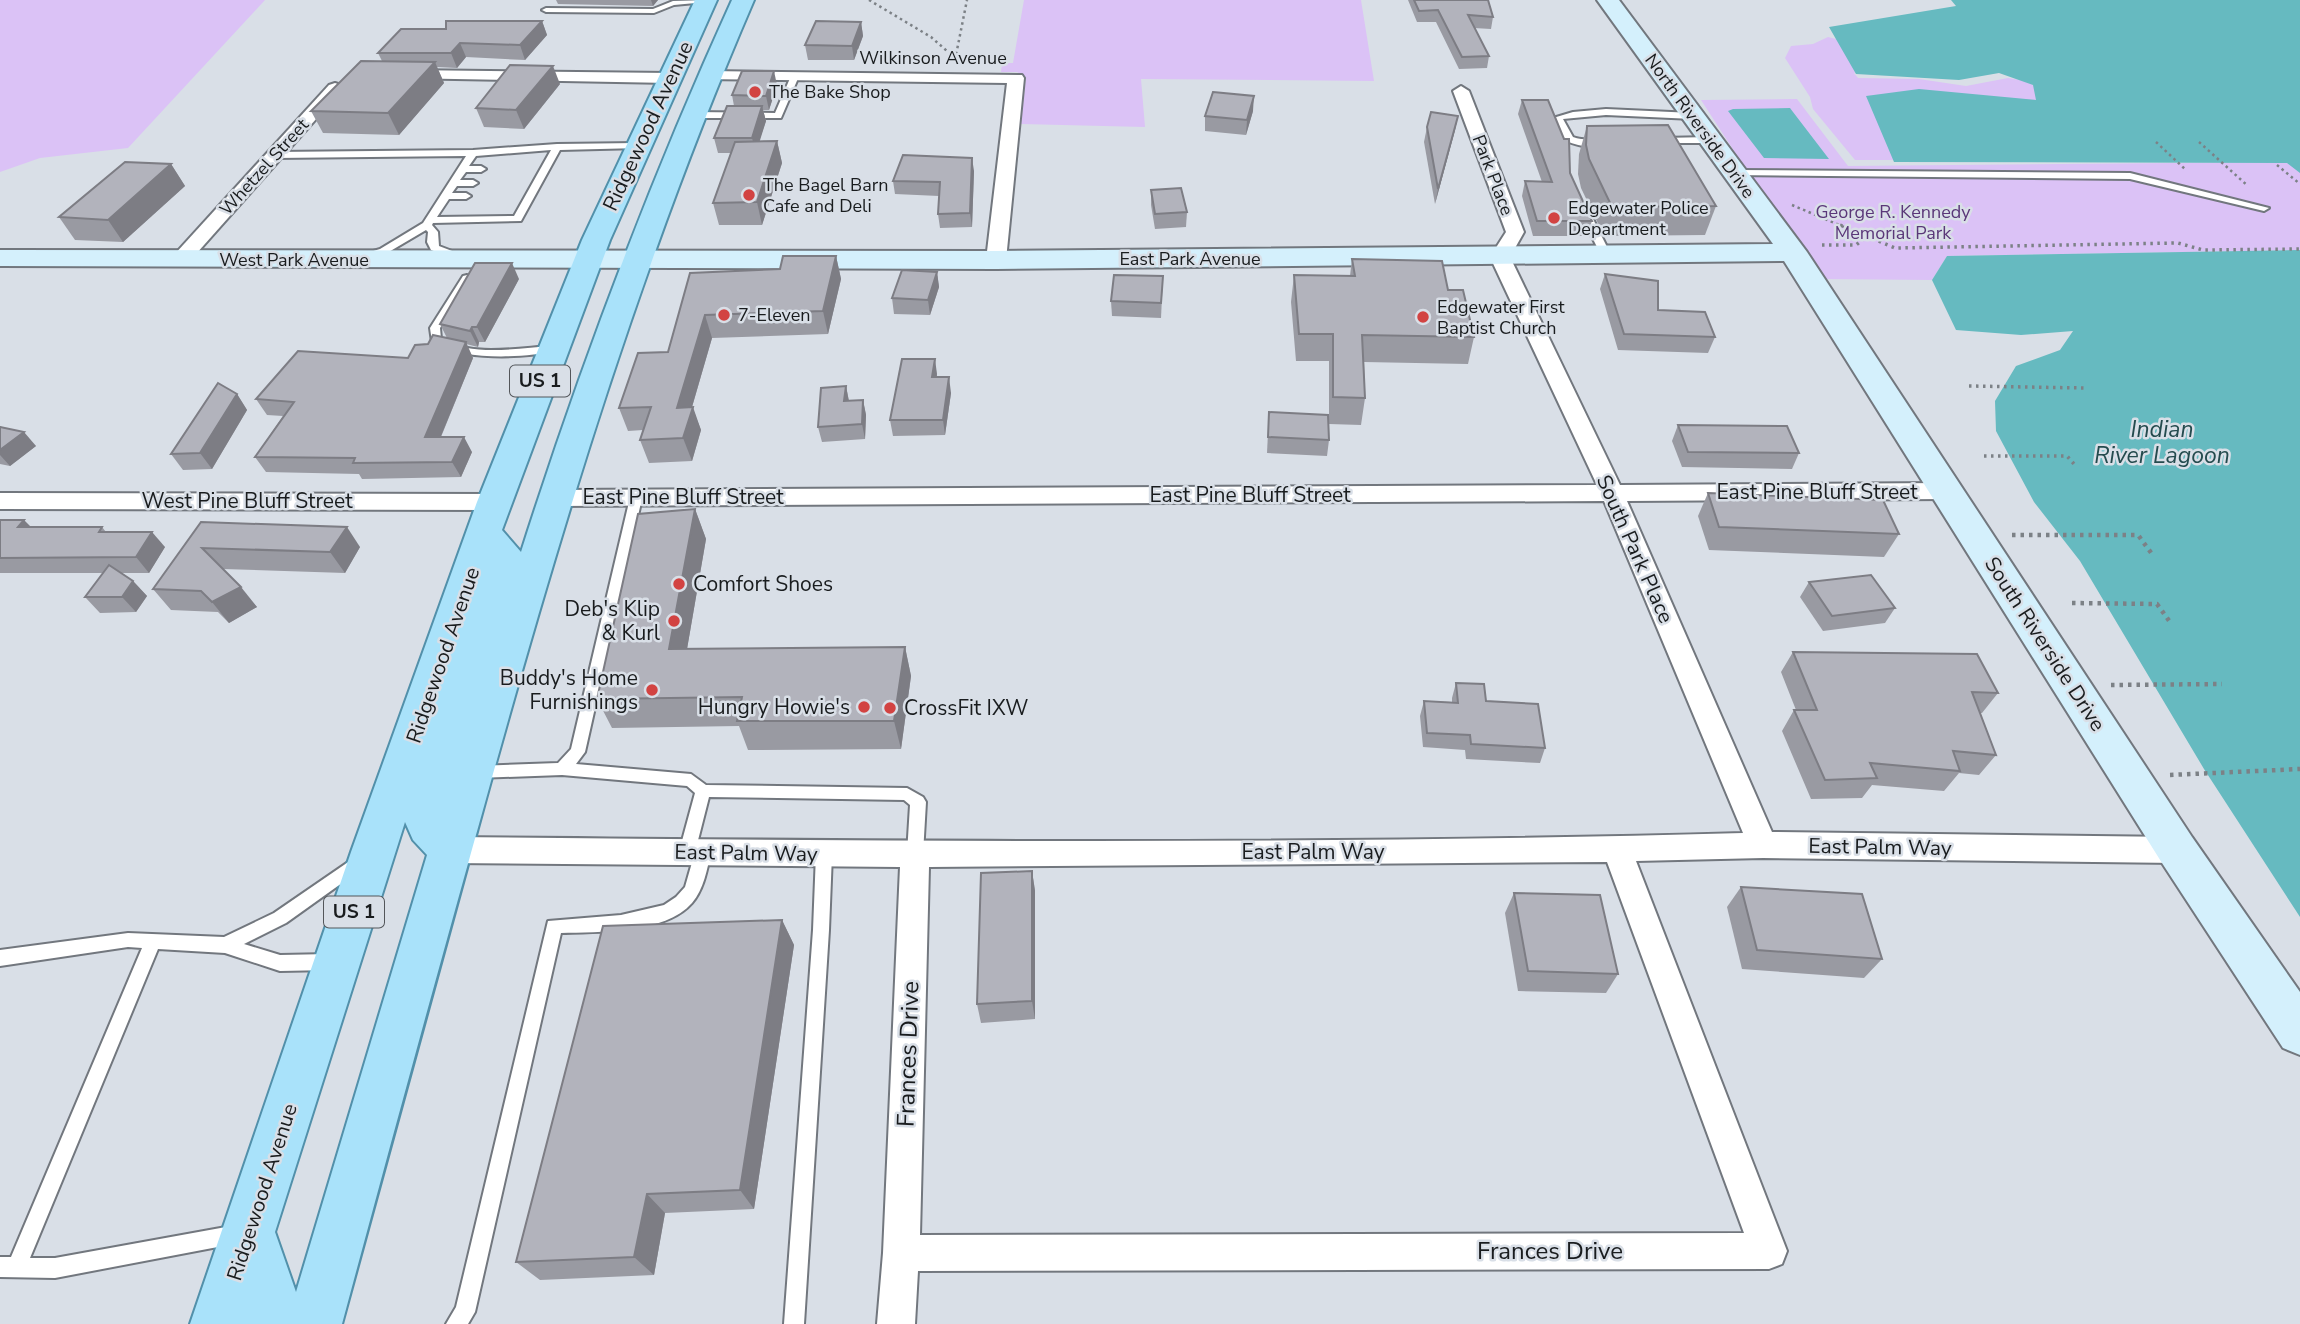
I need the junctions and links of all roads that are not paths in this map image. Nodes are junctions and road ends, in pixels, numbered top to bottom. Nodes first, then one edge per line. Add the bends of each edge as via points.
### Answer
1 (706, 0) edge
2 (743, 0) edge
3 (1608, 0) edge
4 (547, 9) dead end
5 (348, 74) edge
6 (388, 74) edge
7 (708, 76) junction
8 (795, 76) junction
9 (670, 78) junction
10 (1461, 90) dead end
11 (692, 115) junction
12 (1693, 116) junction
13 (1646, 141) edge
14 (1711, 141) junction
15 (1607, 143) edge
16 (637, 146) junction
17 (557, 147) junction
18 (473, 153) junction
19 (275, 155) junction
20 (462, 169) junction
21 (481, 169) dead end
22 (528, 169) dead end
23 (545, 169) junction
24 (1735, 173) junction
25 (454, 183) junction
26 (473, 183) dead end
27 (521, 183) dead end
28 (537, 183) junction
29 (1576, 195) edge
30 (446, 196) junction
31 (466, 196) dead end
32 (514, 196) dead end
33 (530, 196) junction
34 (2264, 208) road end
35 (429, 223) junction
36 (1805, 249) junction
37 (1606, 255) junction
38 (1500, 257) junction
39 (0, 258) edge
40 (181, 259) junction
41 (343, 260) junction
42 (479, 260) junction
43 (996, 260) junction
44 (588, 261) junction
45 (635, 261) junction
46 (552, 349) junction
47 (1947, 491) junction
48 (1612, 493) junction
49 (554, 498) junction
50 (636, 498) junction
51 (0, 501) edge
52 (489, 518) junction
53 (562, 768) junction
54 (472, 772) junction
55 (703, 790) junction
56 (1763, 845) junction
57 (1617, 849) junction
58 (449, 850) junction
59 (2177, 850) junction
60 (373, 852) junction
61 (695, 852) junction
62 (824, 854) junction
63 (915, 854) junction
64 (153, 942) junction
65 (225, 944) junction
66 (0, 958) edge
67 (338, 961) junction
68 (2300, 1032) edge
69 (248, 1233) junction
70 (901, 1253) junction
71 (8, 1267) edge
72 (218, 1324) edge
73 (270, 1324) edge
74 (314, 1324) edge
75 (456, 1324) edge
76 (794, 1324) edge
77 (896, 1324) edge

1 - 4 lane via 673,3 654,11
1 - 9 main road, Ridgewood Avenue / US 1
2 - 7 main road, Ridgewood Avenue / US 1
3 - 12 street, North Riverside Drive
5 - 19 street, Whetzel Street
6 - 9 street
7 - 8 street, Wilkinson Avenue
7 - 11 main road, Ridgewood Avenue / US 1
8 - 11 lane via 778,116
8 - 43 street, Wilkinson Avenue via 1016,78
9 - 16 main road, Ridgewood Avenue / US 1
10 - 38 street, Park Place via 1515,232
11 - 45 main road, Ridgewood Avenue / US 1
12 - 14 street, North Riverside Drive
12 - 15 lane via 1582,114 1558,118 1573,145
13 - 14 lane
14 - 24 street, North Riverside Drive
16 - 17 lane
16 - 44 main road, Ridgewood Avenue / US 1
17 - 18 lane
17 - 23 lane
18 - 19 lane
18 - 20 lane
19 - 40 street, Whetzel Street
20 - 21 lane
20 - 25 lane
22 - 23 lane
23 - 28 lane
24 - 34 lane via 2130,176
24 - 36 street, North Riverside Drive
25 - 26 lane
25 - 30 lane
27 - 28 lane
28 - 33 lane
29 - 37 lane
30 - 31 lane
30 - 35 lane
32 - 33 lane
33 - 35 lane via 517,219
35 - 41 lane via 383,251
35 - 42 lane via 435,248
36 - 37 street, East Park Avenue
36 - 47 street, South Riverside Drive
37 - 38 street, East Park Avenue
38 - 43 street, East Park Avenue
38 - 48 street, South Park Place
39 - 40 street, West Park Avenue
40 - 41 street, West Park Avenue
41 - 42 street, West Park Avenue
42 - 44 street, West Park Avenue
42 - 46 lane via 435,328 436,340 444,347 464,351
43 - 45 street, East Park Avenue
44 - 45 street, East Park Avenue
44 - 46 main road, Ridgewood Avenue / US 1
45 - 49 main road, Ridgewood Avenue / US 1
46 - 52 main road, Ridgewood Avenue / US 1
47 - 48 street, East Pine Bluff Street
47 - 59 street, South Riverside Drive
48 - 50 street, East Pine Bluff Street
48 - 56 street, South Park Place
49 - 50 street, East Pine Bluff Street
49 - 54 main road, Ridgewood Avenue / US 1
50 - 53 lane via 578,752
51 - 52 street, West Pine Bluff Street
52 - 58 main road via 505,556 421,811 428,827
52 - 60 main road, Ridgewood Avenue / US 1
53 - 54 lane
53 - 55 lane via 691,780
54 - 58 main road, Ridgewood Avenue / US 1
55 - 61 lane
55 - 63 lane via 907,794 918,802
56 - 57 street, East Palm Way
56 - 59 street, East Palm Way
57 - 63 street, East Palm Way
57 - 70 street, Frances Drive via 1769,1251
58 - 61 street, East Palm Way
58 - 74 main road, Ridgewood Avenue / US 1
59 - 68 street, South Riverside Drive
60 - 65 lane via 280,918
60 - 67 main road, Ridgewood Avenue / US 1
61 - 62 street, East Palm Way
61 - 75 lane via 695,882 683,902 643,921 554,926 465,1312
62 - 63 street, East Palm Way
62 - 76 lane
63 - 70 street, Frances Drive
64 - 65 lane
64 - 66 lane via 128,940
64 - 71 lane
65 - 67 lane via 280,963
67 - 69 main road, Ridgewood Avenue / US 1
69 - 71 lane via 55,1268
69 - 72 main road, Ridgewood Avenue / US 1
69 - 73 main road via 269,1287
70 - 77 street, Frances Drive

